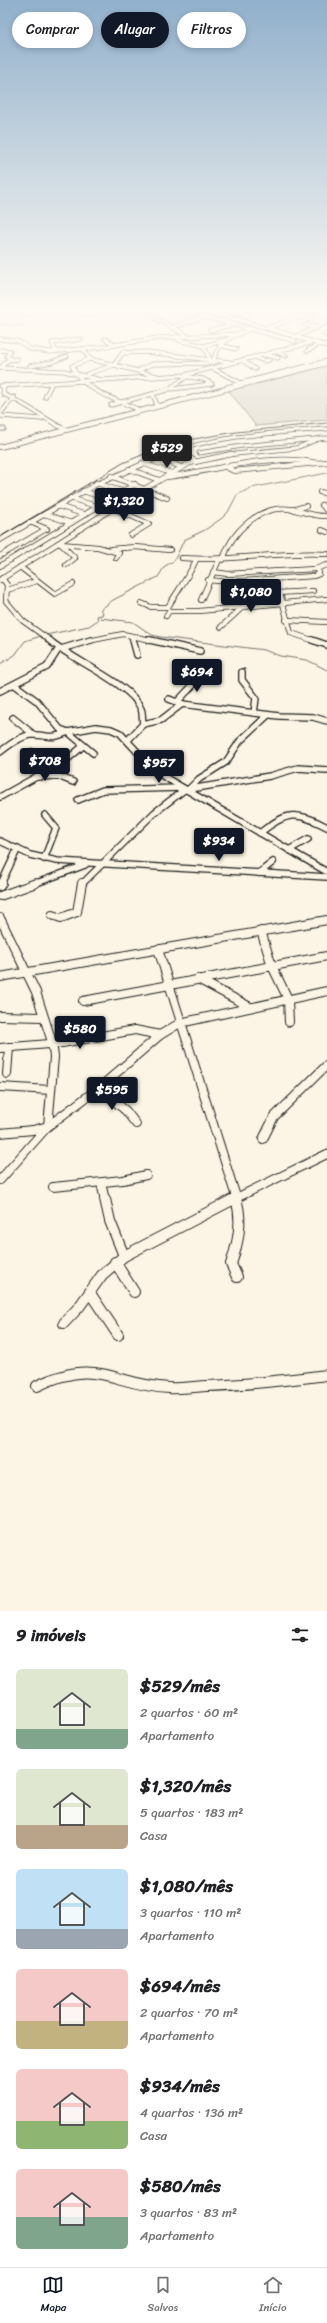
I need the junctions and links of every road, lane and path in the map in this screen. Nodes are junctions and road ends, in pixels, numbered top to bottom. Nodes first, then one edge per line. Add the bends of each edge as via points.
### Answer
1 (2, 386) edge
2 (51, 386) edge
3 (92, 386) edge
4 (172, 386) edge
5 (196, 386) edge
6 (233, 386) edge
7 (236, 386) edge
8 (225, 389) junction
9 (167, 390) junction
10 (153, 395) junction
11 (14, 397) junction
12 (45, 398) dead end
13 (121, 403) junction
14 (111, 405) dead end
15 (157, 405) junction
16 (136, 409) dead end
17 (0, 415) edge
18 (8, 417) junction
19 (0, 419) edge
20 (44, 420) junction
21 (64, 429) junction
22 (327, 429) edge
23 (282, 433) junction
24 (236, 438) junction
25 (321, 438) junction
26 (327, 438) edge
27 (289, 441) junction
28 (0, 446) edge
29 (190, 446) junction
30 (242, 446) junction
31 (296, 448) junction
32 (176, 450) junction
33 (199, 453) junction
34 (246, 453) junction
35 (158, 457) junction
36 (206, 458) junction
37 (195, 461) junction
38 (327, 462) edge
39 (142, 463) junction
40 (181, 467) junction
41 (129, 468) junction
42 (171, 473) junction
43 (111, 476) junction
44 (166, 477) junction
45 (159, 480) junction
46 (96, 483) junction
47 (135, 484) junction
48 (146, 488) junction
49 (83, 490) junction
50 (121, 491) junction
51 (320, 492) dead end
52 (327, 494) edge
53 (70, 498) junction
54 (108, 498) junction
55 (167, 498) dead end
56 (322, 505) dead end
57 (58, 506) junction
58 (96, 506) junction
59 (306, 506) dead end
60 (112, 508) junction
61 (292, 510) junction
62 (327, 511) edge
63 (45, 514) junction
64 (83, 514) junction
65 (327, 516) edge
66 (30, 522) junction
67 (71, 523) junction
68 (46, 529) junction
69 (322, 530) dead end
70 (54, 532) junction
71 (327, 532) edge
72 (132, 535) dead end
73 (0, 540) edge
74 (43, 540) junction
75 (58, 544) junction
76 (108, 549) junction
77 (170, 550) dead end
78 (327, 554) edge
79 (0, 556) edge
80 (116, 558) dead end
81 (182, 558) dead end
82 (196, 560) junction
83 (221, 560) junction
84 (66, 565) dead end
85 (327, 565) edge
86 (0, 566) edge
87 (20, 567) junction
88 (318, 569) junction
89 (213, 572) junction
90 (1, 579) edge
91 (208, 580) junction
92 (37, 581) junction
93 (73, 584) dead end
94 (7, 590) junction
95 (313, 591) dead end
96 (280, 593) junction
97 (259, 594) dead end
98 (327, 599) edge
99 (200, 600) dead end
100 (141, 603) dead end
101 (283, 603) junction
102 (245, 605) junction
103 (169, 609) junction
104 (166, 616) dead end
105 (286, 620) junction
106 (327, 622) edge
107 (221, 627) dead end
108 (132, 636) junction
109 (327, 646) edge
110 (62, 649) junction
111 (200, 651) dead end
112 (137, 655) dead end
113 (242, 672) dead end
114 (192, 683) dead end
115 (15, 685) junction
116 (0, 691) edge
117 (169, 699) dead end
118 (180, 703) junction
119 (254, 713) junction
120 (268, 715) junction
121 (13, 718) dead end
122 (327, 721) edge
123 (143, 724) junction
124 (68, 732) junction
125 (33, 734) junction
126 (128, 740) junction
127 (83, 746) junction
128 (0, 752) edge
129 (32, 752) dead end
130 (93, 752) dead end
131 (69, 758) dead end
132 (327, 770) edge
133 (36, 778) junction
134 (73, 782) dead end
135 (185, 789) junction
136 (0, 797) edge
137 (78, 800) dead end
138 (45, 815) dead end
139 (327, 827) edge
140 (260, 833) junction
141 (308, 839) dead end
142 (0, 841) edge
143 (18, 848) junction
144 (289, 850) junction
145 (44, 859) junction
146 (273, 862) dead end
147 (86, 864) junction
148 (100, 865) junction
149 (327, 872) edge
150 (259, 873) junction
151 (327, 877) edge
152 (0, 886) edge
153 (0, 896) edge
154 (52, 915) dead end
155 (0, 918) edge
156 (327, 920) edge
157 (261, 931) junction
158 (158, 949) junction
159 (327, 956) edge
160 (272, 966) junction
161 (28, 972) junction
162 (0, 977) edge
163 (198, 979) junction
164 (169, 985) junction
165 (327, 991) edge
166 (288, 999) junction
167 (83, 1001) dead end
168 (250, 1007) junction
169 (0, 1016) edge
170 (43, 1017) junction
171 (289, 1022) dead end
172 (180, 1023) junction
173 (160, 1035) junction
174 (52, 1042) junction
175 (9, 1047) junction
176 (0, 1048) edge
177 (327, 1064) edge
178 (6, 1074) dead end
179 (0, 1087) edge
180 (99, 1088) junction
181 (51, 1090) junction
182 (136, 1124) dead end
183 (48, 1126) junction
184 (0, 1133) edge
185 (263, 1139) dead end
186 (327, 1154) edge
187 (146, 1175) dead end
188 (0, 1180) edge
189 (101, 1182) junction
190 (53, 1188) dead end
191 (236, 1198) junction
192 (124, 1256) junction
193 (115, 1262) junction
194 (237, 1277) dead end
195 (134, 1292) dead end
196 (90, 1293) junction
197 (64, 1323) dead end
198 (118, 1335) dead end
199 (327, 1375) edge
200 (37, 1386) dead end

1 - 11 street via 2,392
2 - 12 street
3 - 13 street
4 - 9 street
5 - 9 street
6 - 8 street
7 - 8 main road
8 - 15 street
8 - 28 main road
9 - 10 street
10 - 13 street
10 - 15 street
11 - 17 street
11 - 20 street
13 - 14 street
13 - 16 street
15 - 21 street
17 - 18 street
18 - 19 street
18 - 20 street
20 - 21 street
21 - 28 street
22 - 23 street
23 - 24 street
23 - 27 street
24 - 29 street
24 - 30 street
25 - 26 street
25 - 27 street
25 - 31 street
27 - 30 street
27 - 31 street
29 - 32 street
29 - 33 street
30 - 33 street
30 - 34 street
31 - 34 street
32 - 35 street
32 - 37 street
33 - 36 street
34 - 36 street
35 - 39 street
35 - 40 street
36 - 37 street
37 - 40 street
38 - 44 street via 234,471 226,467
39 - 41 street
39 - 42 street
40 - 42 street
41 - 43 street
41 - 45 street
42 - 44 street
43 - 46 street
43 - 47 street
44 - 45 street
45 - 48 street
46 - 49 street
46 - 50 street
47 - 48 street
47 - 50 street
48 - 55 street
48 - 60 street
49 - 53 street
49 - 54 street
50 - 54 street
51 - 52 street
53 - 57 street
53 - 58 street
54 - 58 street
56 - 62 street
57 - 63 street
57 - 64 street
58 - 64 street
59 - 61 street
60 - 72 street via 149,524
60 - 75 street
61 - 65 street via 314,516
61 - 83 street via 275,510 251,520 226,548
63 - 66 street
63 - 67 street
64 - 67 street
66 - 68 street
66 - 73 street
67 - 70 street
68 - 70 street
68 - 79 street
69 - 71 street
70 - 74 street
74 - 75 street
74 - 86 street
75 - 76 street via 92,545
75 - 84 street via 75,558
75 - 87 street
76 - 77 street via 135,547
76 - 80 street via 119,553
78 - 83 street via 304,552
81 - 82 street
82 - 83 street
82 - 103 street
83 - 89 street
85 - 88 street
87 - 90 street
87 - 92 street
88 - 89 street via 228,574
88 - 91 street via 319,574 314,576 229,582
89 - 91 street
90 - 94 street via 7,584
91 - 99 street
92 - 93 street via 56,594
92 - 94 street
94 - 110 street via 6,601 18,616
95 - 96 street
96 - 97 street
96 - 101 street
98 - 101 street
100 - 103 street
101 - 102 street
101 - 105 street
102 - 103 street via 199,611
102 - 107 street
103 - 104 street
105 - 106 street
105 - 109 street via 289,631 296,636
108 - 110 street via 118,634 101,637
108 - 111 street
108 - 112 street
110 - 115 street via 55,652 47,667
110 - 123 street via 127,692 140,708
113 - 119 street via 242,680 256,698
114 - 118 street via 194,684
115 - 116 street
115 - 124 street via 37,700 57,726
117 - 118 street
118 - 119 street
118 - 123 street via 161,720
119 - 120 street
120 - 122 street via 313,717
120 - 135 street via 240,741 226,762
121 - 125 street
123 - 126 street
124 - 125 street via 54,738
124 - 126 street via 96,727 120,733
124 - 127 street
125 - 128 street via 10,744
126 - 135 street via 156,772
127 - 130 street
127 - 131 street
129 - 133 street via 45,767
132 - 135 street via 298,768 256,779
133 - 134 street via 51,776
133 - 136 street
135 - 137 street via 103,790
135 - 140 street
135 - 148 street via 154,813
138 - 145 street via 56,828
139 - 140 street via 299,815 289,814 273,822
140 - 144 street
141 - 144 street
142 - 143 street
143 - 145 street
143 - 152 street
144 - 149 street
145 - 147 street
146 - 150 street
147 - 148 street
147 - 153 street
148 - 150 street
148 - 154 street via 80,886 80,904 77,912 61,918
150 - 151 street
155 - 161 street
156 - 157 street
157 - 158 street
157 - 160 street
158 - 161 street
158 - 164 street
159 - 160 street
160 - 163 street
160 - 166 street
161 - 162 street
161 - 170 street
163 - 164 street
163 - 168 street
164 - 167 street
164 - 172 street
165 - 166 street
166 - 168 street
166 - 171 street
168 - 172 street
169 - 170 street
170 - 174 street
172 - 173 street
172 - 191 street
173 - 174 street via 135,1030 83,1040
173 - 180 street
174 - 175 street
174 - 181 street via 54,1057
175 - 176 street
175 - 178 street
177 - 185 street via 274,1118
179 - 181 street
180 - 182 street via 126,1111
180 - 183 street
181 - 183 street
183 - 184 street
183 - 188 street
186 - 191 street
187 - 189 street
189 - 190 street
189 - 192 street via 110,1220
191 - 192 street
191 - 194 street via 239,1207 239,1241 231,1264
192 - 193 street
193 - 195 street
193 - 196 street
196 - 197 street
196 - 198 street
199 - 200 street via 265,1383 169,1388 112,1374 77,1371 49,1379

